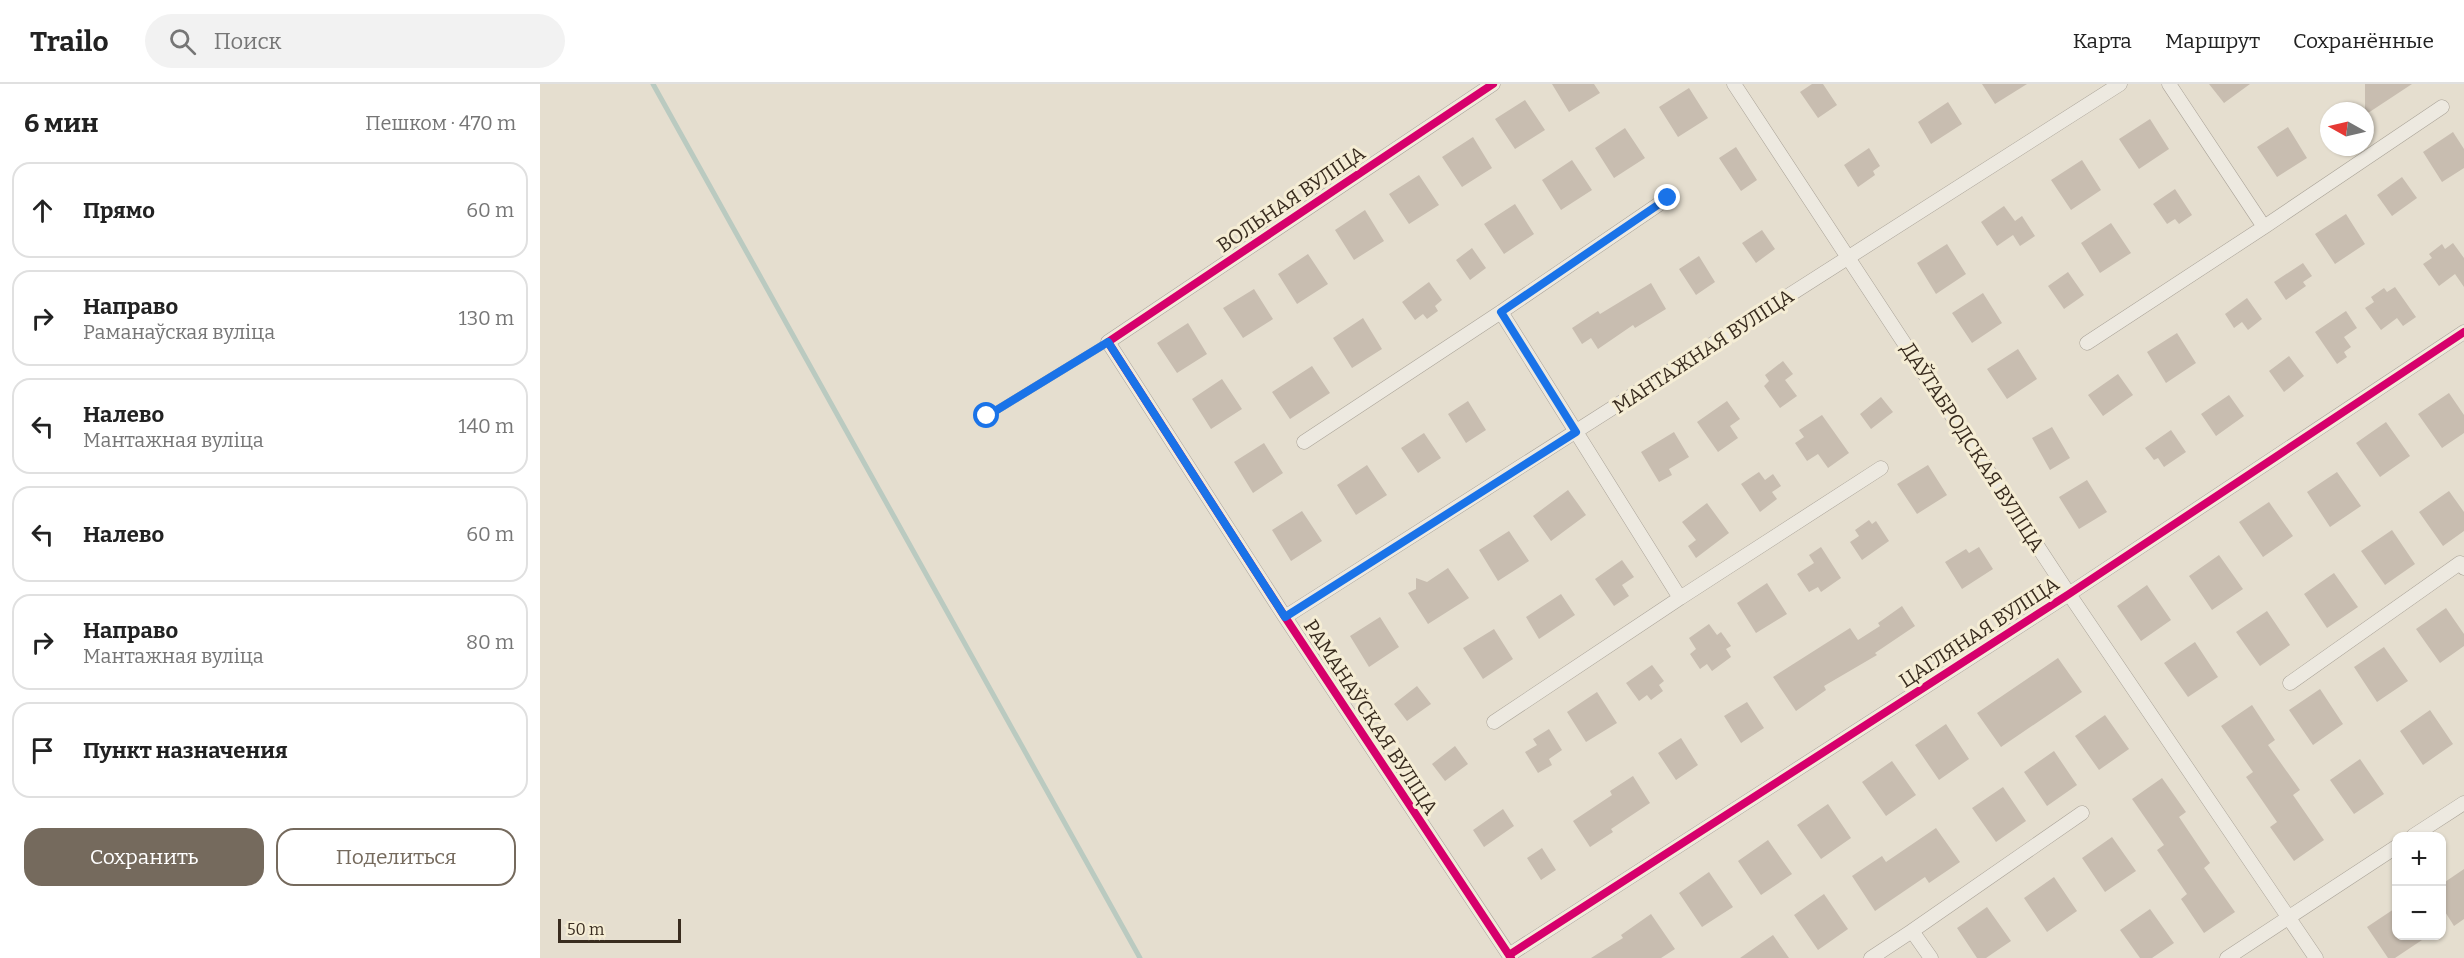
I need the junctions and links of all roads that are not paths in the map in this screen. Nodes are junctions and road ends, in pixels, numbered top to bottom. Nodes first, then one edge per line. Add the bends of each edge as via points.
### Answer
1 (1493, 84) edge
2 (1734, 84) edge
3 (2120, 84) edge
4 (2169, 84) edge
5 (2442, 107) dead end
6 (1668, 198) dead end
7 (2264, 226) junction
8 (1848, 258) junction
9 (1501, 312) junction
10 (2464, 332) edge
11 (1108, 342) junction
12 (2087, 343) dead end
13 (987, 416) dead end
14 (1576, 432) junction
15 (1304, 442) dead end
16 (1881, 468) dead end
17 (2463, 564) edge
18 (2069, 594) junction
19 (1680, 598) junction
20 (1285, 617) junction
21 (2290, 683) dead end
22 (1494, 722) dead end
23 (2464, 803) edge
24 (2082, 813) dead end
25 (2420, 832) edge
26 (2392, 850) edge
27 (2290, 917) junction
28 (1912, 931) junction
29 (1510, 957) edge
30 (1871, 958) edge
31 (1931, 958) edge
32 (2227, 958) edge
33 (2316, 958) edge

1 - 11 street, ВОЛЬНАЯ ВУЛІЦА
2 - 8 street, ДАЎГАБРОДСКАЯ ВУЛІЦА
3 - 8 street, МАНТАЖНАЯ ВУЛІЦА
4 - 7 street
5 - 7 street
6 - 9 street
7 - 12 street
8 - 14 street, МАНТАЖНАЯ ВУЛІЦА
8 - 18 street, ДАЎГАБРОДСКАЯ ВУЛІЦА
9 - 14 street
9 - 15 street
10 - 18 street, ЦАГЛЯНАЯ ВУЛІЦА
11 - 13 lane
11 - 20 street, РАМАНАЎСКАЯ ВУЛІЦА
14 - 19 street
14 - 20 street, МАНТАЖНАЯ ВУЛІЦА
16 - 19 street
17 - 21 street
18 - 27 street, ДАЎГАБРОДСКАЯ ВУЛІЦА
18 - 29 street, ЦАГЛЯНАЯ ВУЛІЦА
19 - 22 street
20 - 29 street, РАМАНАЎСКАЯ ВУЛІЦА
23 - 25 street
24 - 28 street
26 - 27 street
27 - 32 street
27 - 33 street, ДАЎГАБРОДСКАЯ ВУЛІЦА
28 - 30 street
28 - 31 street

